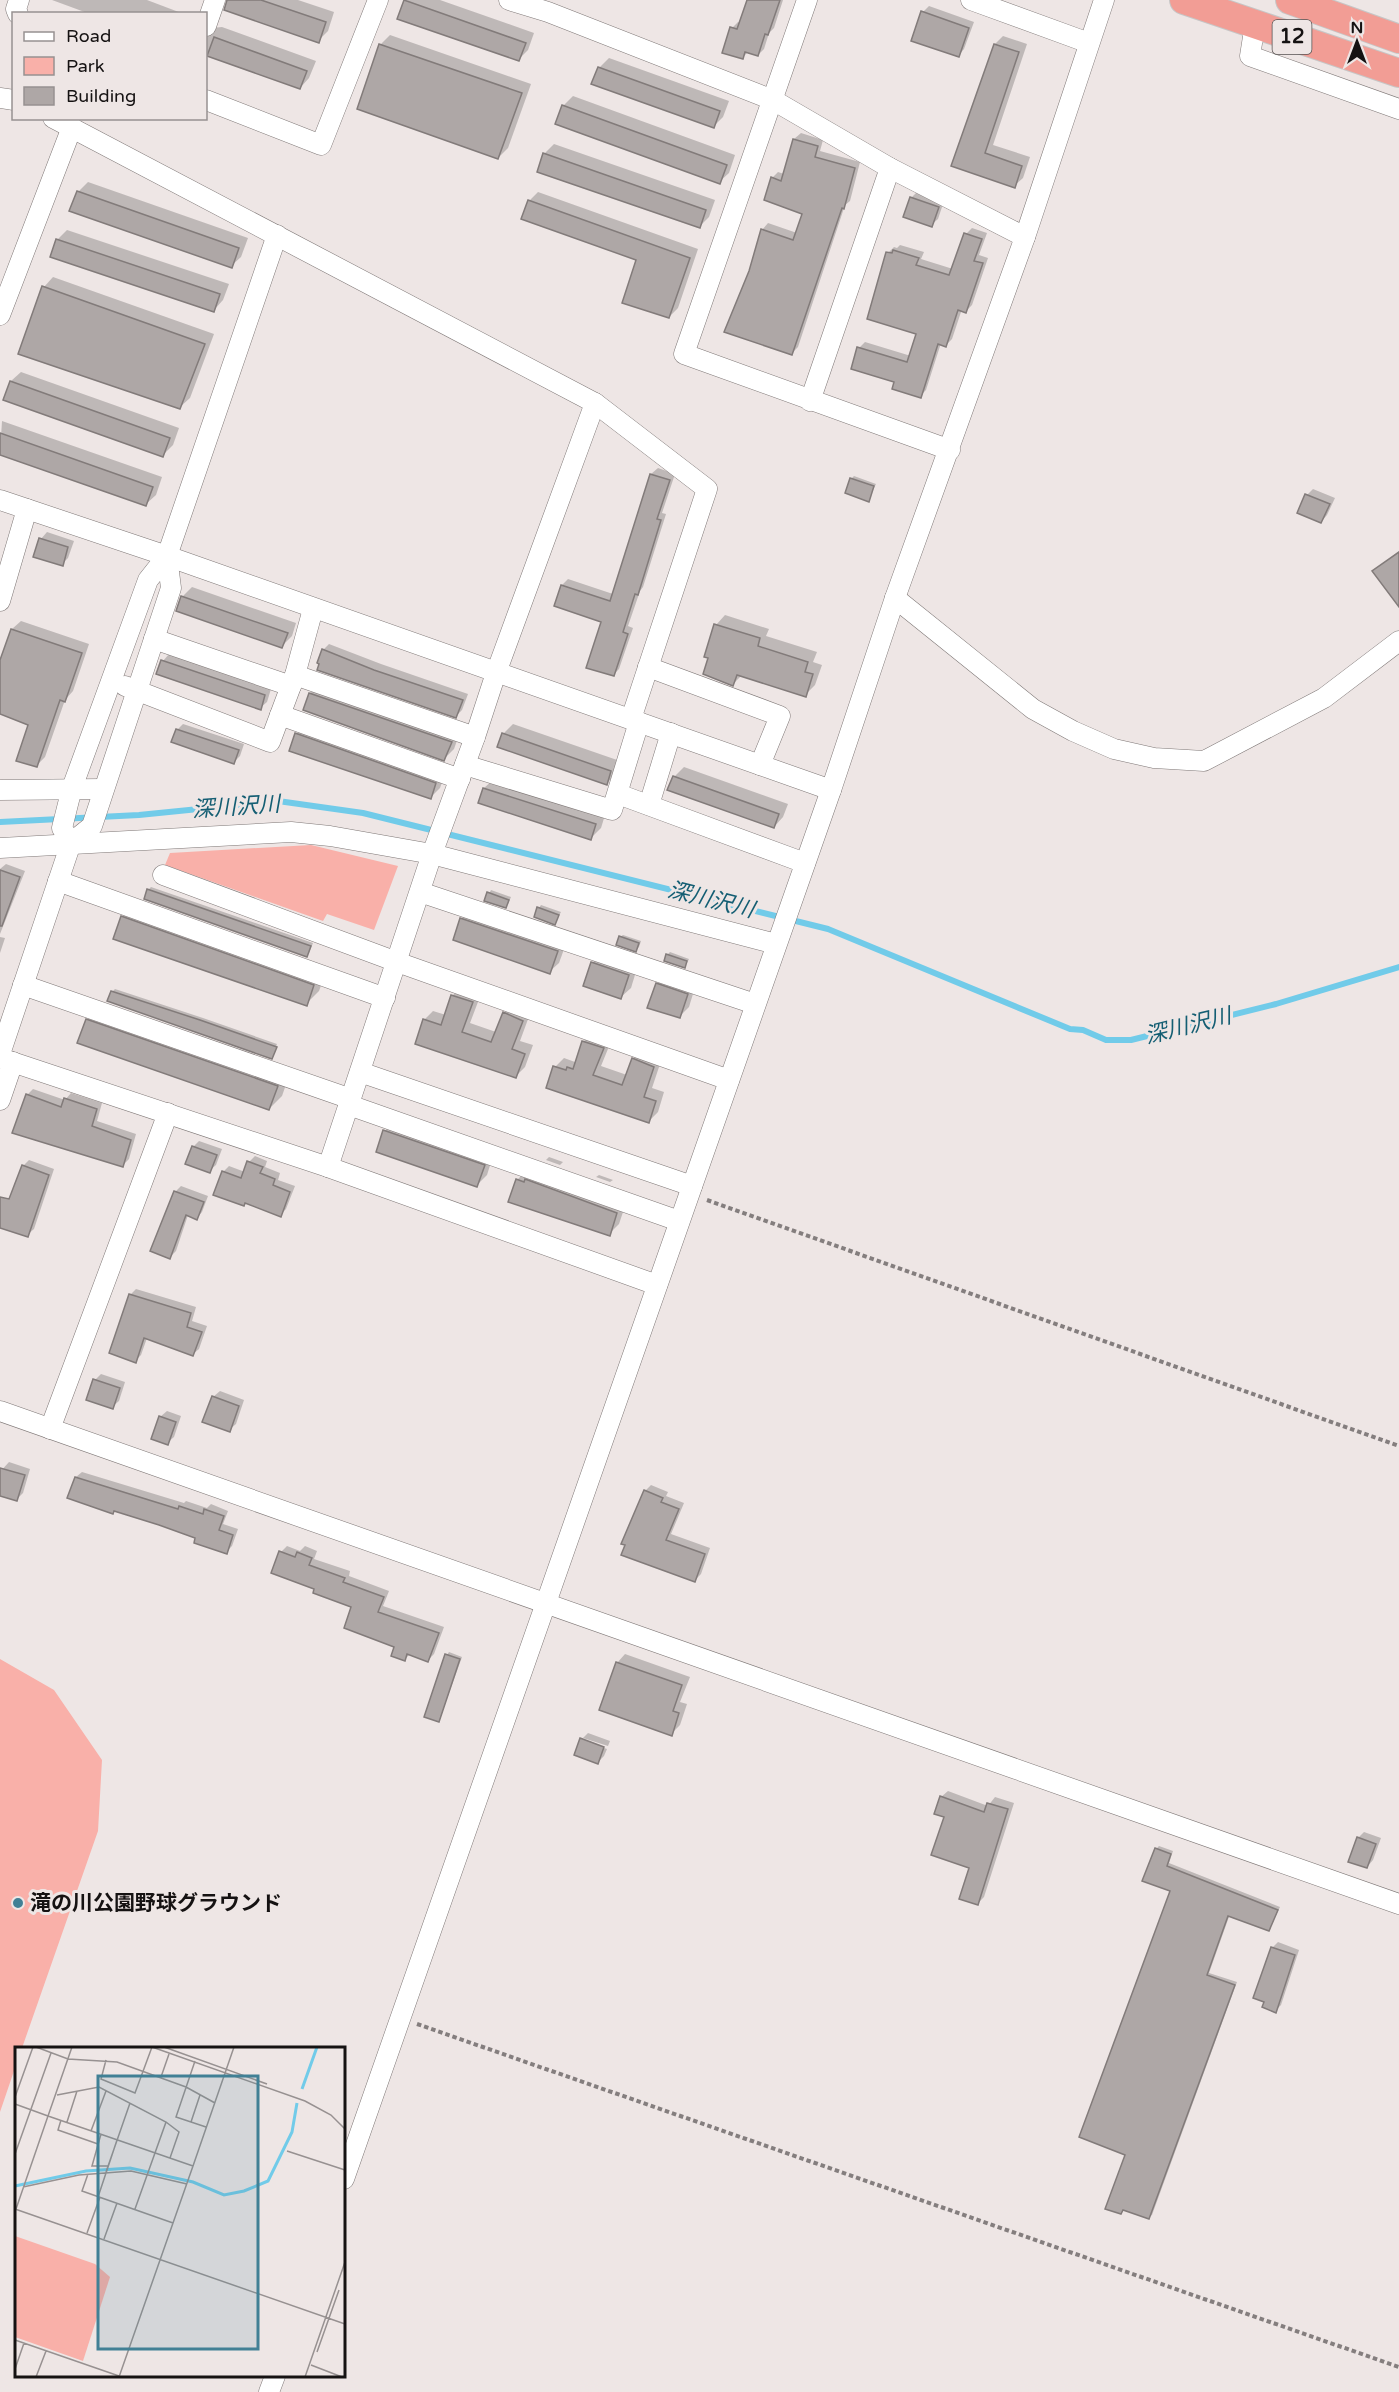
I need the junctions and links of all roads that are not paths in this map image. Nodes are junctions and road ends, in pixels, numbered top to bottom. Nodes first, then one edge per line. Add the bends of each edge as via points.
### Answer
1 (215, 0) edge
2 (378, 0) edge
3 (509, 0) edge
4 (807, 0) edge
5 (971, 0) edge
6 (1104, 0) edge
7 (1184, 0) edge
8 (1290, 0) edge
9 (550, 6) edge
10 (207, 23) edge
11 (1255, 24) junction
12 (1399, 39) edge
13 (1089, 43) junction
14 (1399, 73) edge
15 (207, 100) edge
16 (773, 100) junction
17 (1399, 109) edge
18 (57, 120) edge
19 (72, 127) junction
20 (890, 168) junction
21 (277, 236) junction
22 (1025, 237) junction
23 (0, 315) edge
24 (810, 401) junction
25 (595, 403) junction
26 (950, 450) junction
27 (0, 500) edge
28 (27, 509) junction
29 (167, 556) junction
30 (1, 596) edge
31 (895, 597) junction
32 (313, 609) junction
33 (154, 639) junction
34 (1399, 641) edge
35 (648, 667) junction
36 (496, 673) junction
37 (111, 681) junction
38 (293, 681) junction
39 (137, 691) junction
40 (280, 715) junction
41 (635, 721) junction
42 (671, 733) junction
43 (475, 737) junction
44 (760, 765) junction
45 (463, 772) junction
46 (72, 788) junction
47 (0, 790) edge
48 (831, 790) junction
49 (618, 794) junction
50 (649, 806) junction
51 (98, 808) junction
52 (67, 835) junction
53 (0, 848) edge
54 (435, 848) junction
55 (805, 863) junction
56 (163, 875) dead end
57 (58, 881) junction
58 (420, 892) junction
59 (779, 937) junction
60 (397, 962) junction
61 (23, 985) junction
62 (385, 998) junction
63 (755, 1004) junction
64 (4, 1058) edge
65 (360, 1072) junction
66 (729, 1080) junction
67 (0, 1100) edge
68 (350, 1102) junction
69 (168, 1113) junction
70 (328, 1167) junction
71 (691, 1190) junction
72 (679, 1221) junction
73 (657, 1285) junction
74 (0, 1411) edge
75 (50, 1429) junction
76 (547, 1605) junction
77 (1399, 1904) edge
78 (345, 2176) edge
79 (275, 2377) edge
80 (269, 2392) edge

1 - 10 street
2 - 15 street via 321,145
3 - 9 street
4 - 16 street
5 - 13 street
6 - 13 street
7 - 11 highway, 12
8 - 12 highway, 12
9 - 16 street
11 - 14 highway, 12
11 - 17 street via 1250,56
13 - 22 street
16 - 20 street
16 - 24 street via 684,354
18 - 19 street
19 - 21 street
19 - 23 street
20 - 22 street
20 - 24 street
21 - 25 street
21 - 29 street
22 - 26 street
24 - 26 street
25 - 35 street via 707,489
25 - 36 street
26 - 31 street
27 - 28 street
28 - 29 street
28 - 30 street
29 - 32 street
29 - 33 street via 171,588
29 - 37 street via 148,580
31 - 34 street via 1033,709 1114,749 1154,758 1204,761 1324,698
31 - 48 street
32 - 36 street
32 - 38 street
33 - 38 street
33 - 39 street
35 - 41 street
35 - 44 street via 780,716
36 - 41 street
36 - 43 street
37 - 39 street
37 - 46 street
38 - 40 street
38 - 43 street
39 - 40 street via 270,742
39 - 51 street
40 - 45 street
41 - 42 street
41 - 49 street
42 - 44 street
42 - 50 street
43 - 45 street
44 - 48 street
45 - 49 street via 612,810
45 - 54 street
46 - 47 street
46 - 51 street
46 - 52 street via 66,808
48 - 55 street
49 - 50 street
50 - 55 street
51 - 52 street
52 - 53 street
52 - 54 street via 291,832
52 - 57 street
54 - 58 street
54 - 59 street
55 - 59 street
56 - 60 street
57 - 61 street
57 - 62 street
58 - 60 street
58 - 63 street
59 - 63 street
60 - 62 street
60 - 66 street
61 - 64 street
61 - 68 street
62 - 65 street
63 - 66 street
64 - 67 street
64 - 69 street
65 - 68 street
65 - 71 street
66 - 71 street
68 - 70 street
68 - 72 street
69 - 70 street
69 - 75 street
70 - 73 street
71 - 72 street
72 - 73 street
73 - 76 street
74 - 75 street
75 - 76 street
76 - 77 street
76 - 78 street
79 - 80 street

